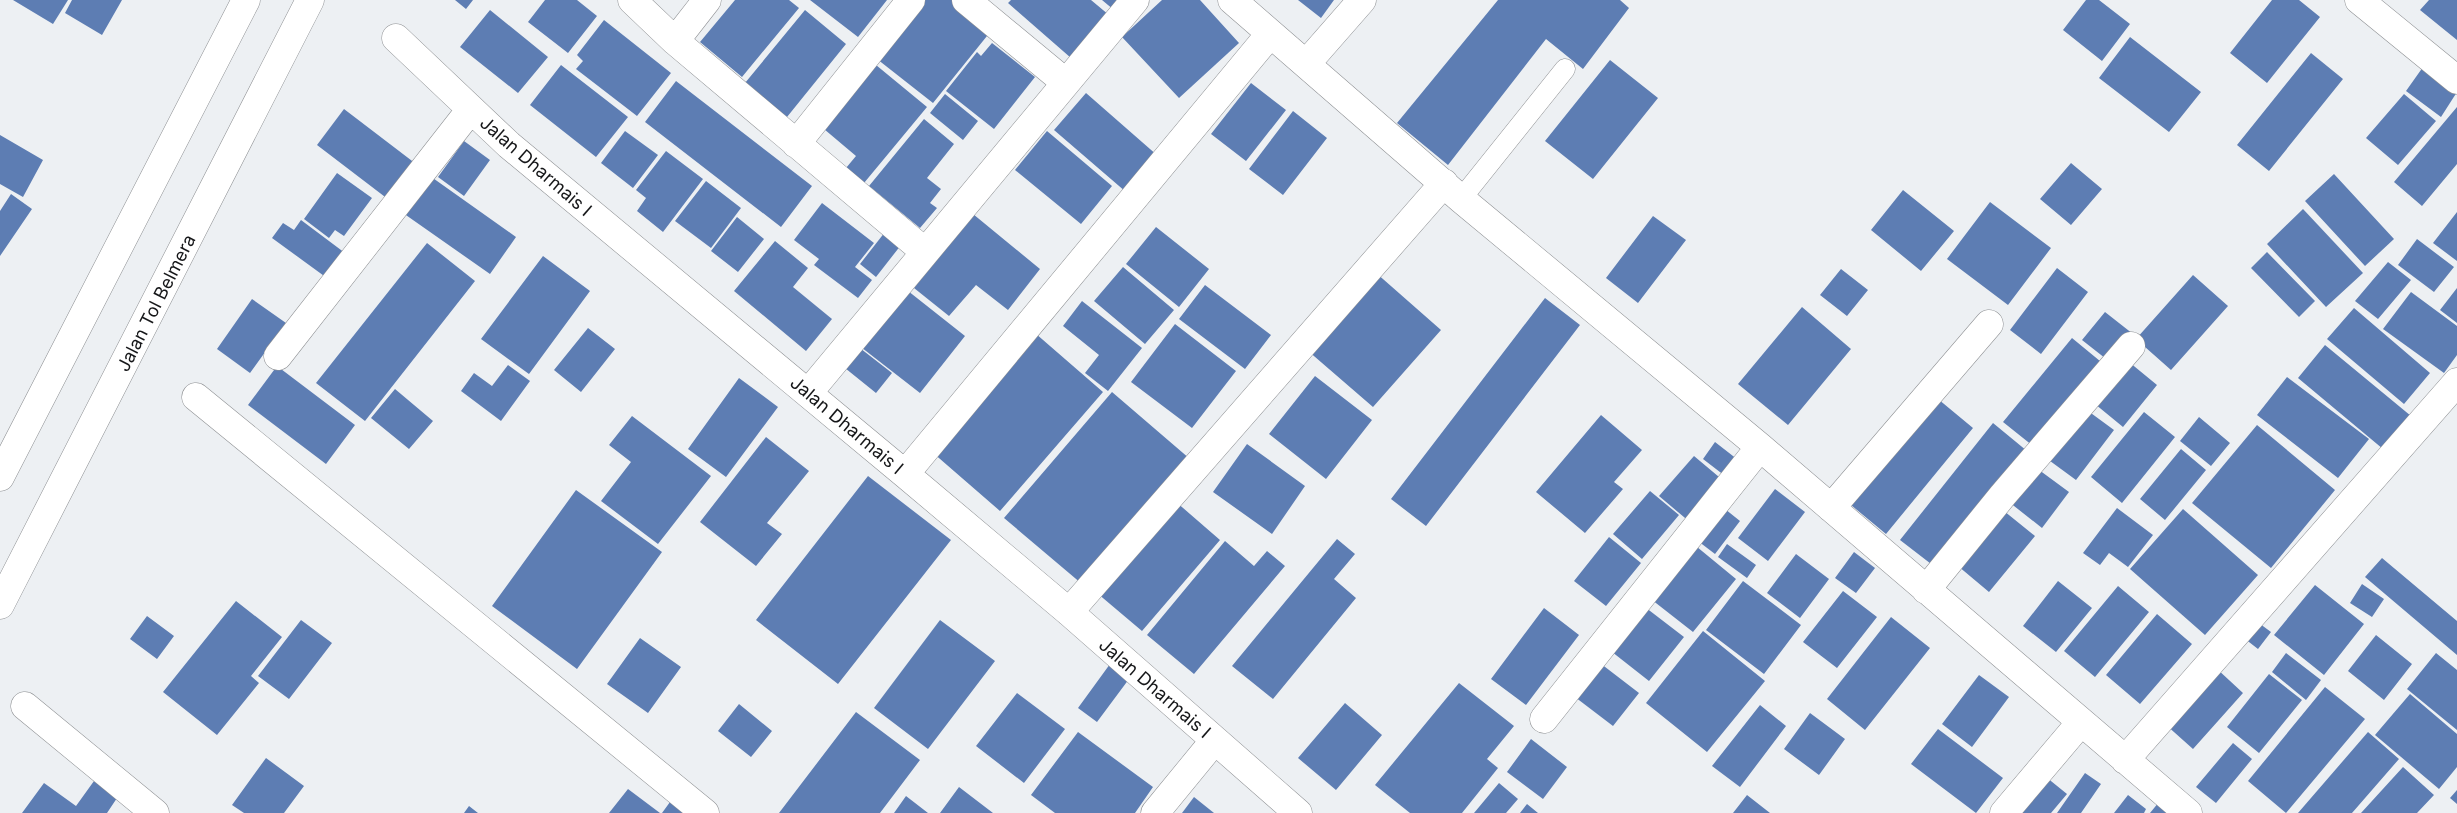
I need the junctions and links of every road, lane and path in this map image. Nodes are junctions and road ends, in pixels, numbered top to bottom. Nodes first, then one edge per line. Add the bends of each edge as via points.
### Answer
1 (246, 0) edge
2 (310, 0) edge
3 (632, 0) edge
4 (707, 0) edge
5 (911, 0) edge
6 (966, 0) edge
7 (1135, 0) edge
8 (1232, 0) edge
9 (1362, 0) edge
10 (2359, 0) edge
11 (1270, 34) junction
12 (396, 38) dead end
13 (675, 41) junction
14 (1306, 64) junction
15 (1565, 69) dead end
16 (2457, 80) edge
17 (1066, 82) junction
18 (471, 109) junction
19 (796, 144) junction
20 (1453, 191) junction
21 (924, 251) junction
22 (1989, 324) dead end
23 (2131, 346) dead end
24 (278, 356) dead end
25 (2457, 382) edge
26 (809, 392) junction
27 (196, 397) dead end
28 (1760, 447) junction
29 (905, 474) junction
30 (0, 477) edge
31 (1830, 508) junction
32 (1926, 590) junction
33 (0, 605) edge
34 (1068, 612) junction
35 (25, 706) dead end
36 (1544, 719) dead end
37 (2081, 722) junction
38 (1214, 741) junction
39 (2125, 760) junction
40 (155, 813) edge
41 (705, 813) edge
42 (1155, 813) edge
43 (1298, 813) edge
44 (2004, 813) edge
45 (2188, 813) edge

1 - 30 main road
2 - 33 main road, Jalan Tol Belmera
3 - 13 main road
4 - 13 main road
5 - 19 main road
6 - 17 main road
7 - 17 main road
8 - 11 main road
9 - 14 main road
10 - 16 main road
11 - 14 main road
11 - 29 main road
12 - 18 main road, Jalan Dharmais I
13 - 19 main road
14 - 20 main road
15 - 20 lane
17 - 21 main road
18 - 24 main road
18 - 26 main road, Jalan Dharmais I via 509,145
19 - 21 main road
20 - 28 main road
20 - 34 main road
21 - 26 main road
22 - 31 main road
23 - 32 main road
25 - 39 main road
26 - 29 main road, Jalan Dharmais I
27 - 41 main road
28 - 31 main road
28 - 36 main road
29 - 34 main road, Jalan Dharmais I
31 - 32 main road
32 - 37 main road
34 - 38 main road, Jalan Dharmais I
35 - 40 main road
37 - 39 main road
37 - 44 main road
38 - 42 main road
38 - 43 main road, Jalan Dharmais I
39 - 45 main road

